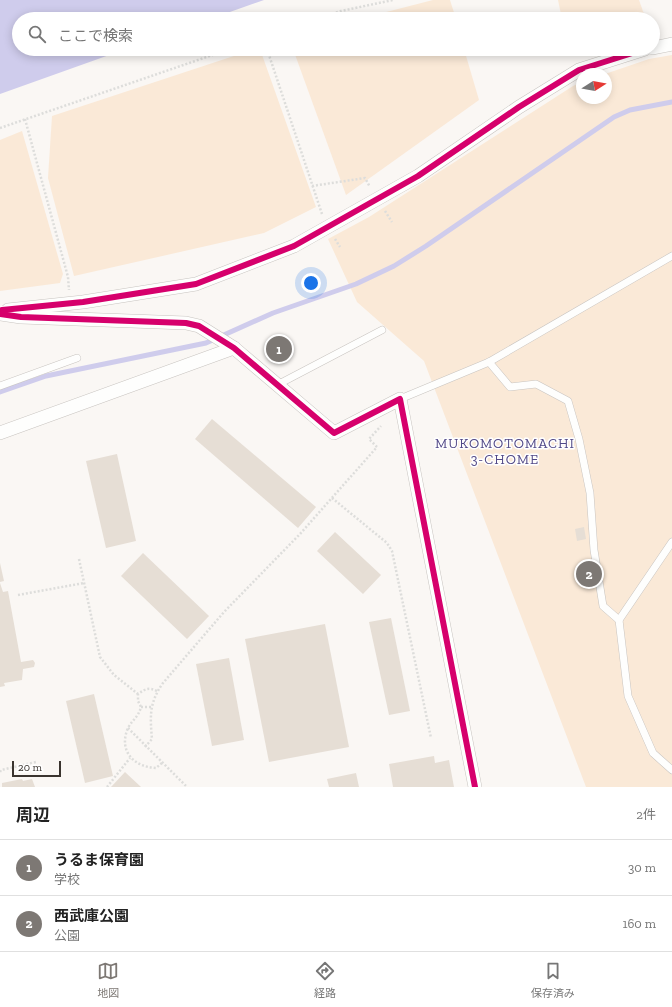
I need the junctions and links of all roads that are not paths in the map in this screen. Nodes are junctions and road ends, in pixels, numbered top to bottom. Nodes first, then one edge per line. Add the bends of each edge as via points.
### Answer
1 (672, 44) edge
2 (660, 47) edge
3 (623, 56) edge
4 (672, 256) edge
5 (0, 311) edge
6 (0, 314) edge
7 (382, 330) dead end
8 (234, 348) junction
9 (77, 358) dead end
10 (490, 362) junction
11 (277, 385) junction
12 (0, 386) edge
13 (400, 399) junction
14 (0, 433) edge
15 (672, 542) edge
16 (618, 620) junction
17 (672, 770) edge
18 (475, 787) edge

1 - 2 street
3 - 5 street via 579,70 519,107 418,176 294,246 196,284 83,302
4 - 10 lane
6 - 8 street via 186,323 199,326
7 - 11 lane
8 - 11 street
8 - 14 street
9 - 12 lane
10 - 13 lane
10 - 16 lane via 510,387 536,384 568,401 590,492 594,550 603,606
11 - 13 street via 334,433
13 - 18 street
15 - 16 lane
16 - 17 lane via 628,696 653,753

